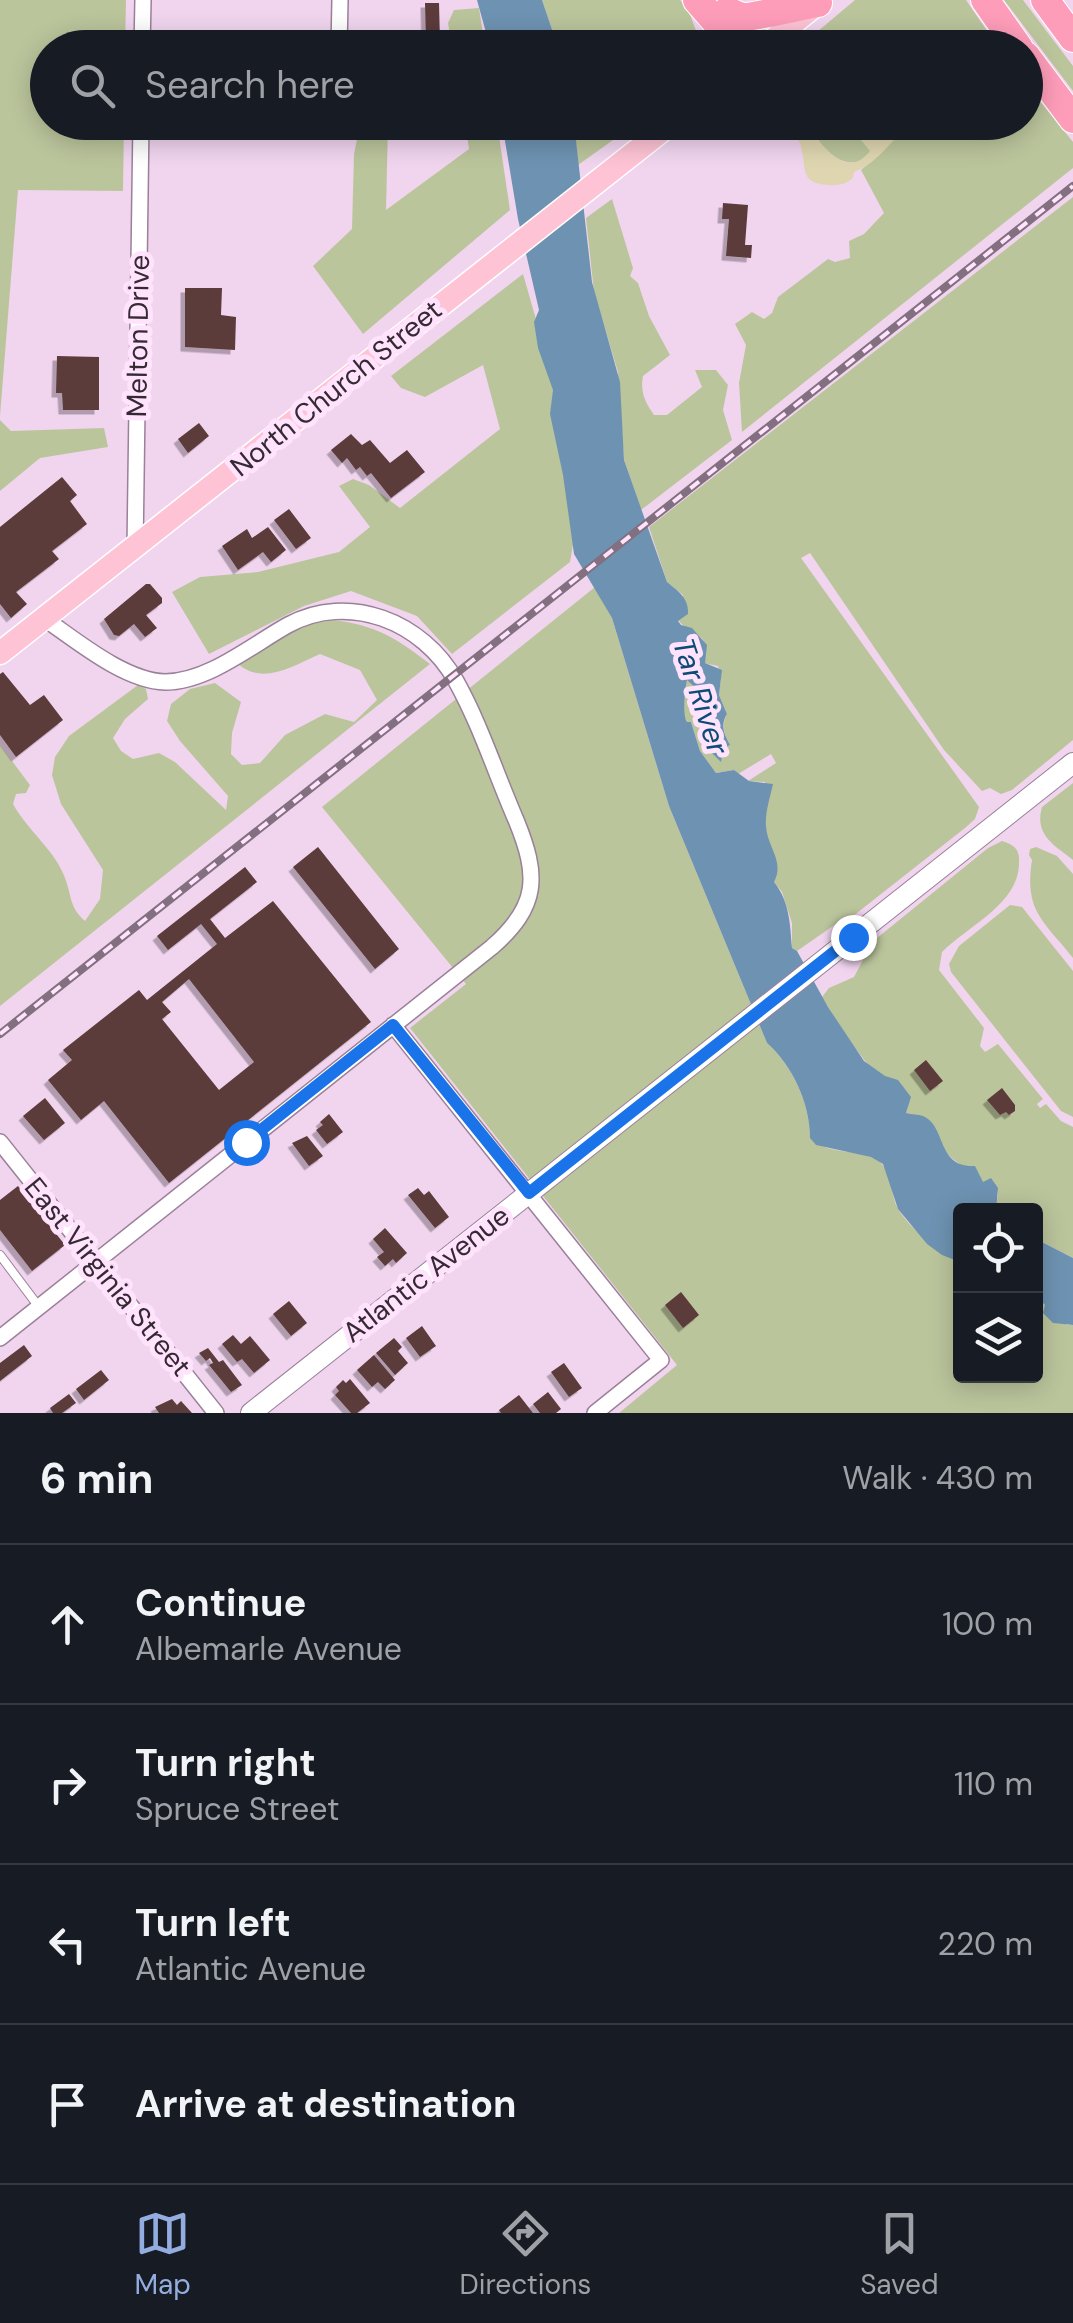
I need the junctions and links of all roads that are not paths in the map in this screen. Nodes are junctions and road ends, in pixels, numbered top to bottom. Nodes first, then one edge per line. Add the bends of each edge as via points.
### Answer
1 (143, 0) edge
2 (340, 0) edge
3 (696, 0) edge
4 (986, 0) edge
5 (1045, 0) edge
6 (820, 2) edge
7 (723, 5) edge
8 (142, 30) edge
9 (339, 30) edge
10 (705, 30) edge
11 (723, 30) edge
12 (745, 30) edge
13 (783, 30) edge
14 (1007, 30) edge
15 (1073, 38) edge
16 (1043, 79) edge
17 (1073, 119) edge
18 (141, 140) edge
19 (651, 140) edge
20 (135, 550) junction
21 (45, 619) junction
22 (0, 653) edge
23 (1073, 763) edge
24 (393, 1025) junction
25 (0, 1142) edge
26 (529, 1193) junction
27 (0, 1256) edge
28 (95, 1262) junction
29 (39, 1307) junction
30 (0, 1338) edge
31 (216, 1413) edge
32 (251, 1413) edge
33 (595, 1413) edge

1 - 8 street
2 - 9 street
3 - 10 highway
3 - 11 highway
4 - 14 highway
5 - 15 highway
6 - 7 highway via 744,17
6 - 13 main road
7 - 12 highway
16 - 17 highway
18 - 20 street, Melton Drive
19 - 20 main road, North Church Street
20 - 21 main road, North Church Street
21 - 22 main road, North Church Street
21 - 24 street via 140,678 165,682 213,668 317,611 356,610 396,623 434,653 456,680 526,843 530,896 504,937
23 - 26 main road, Atlantic Avenue
24 - 26 street
24 - 28 street
25 - 28 street, East Virginia Street
26 - 32 main road, Atlantic Avenue
26 - 33 street via 661,1360
27 - 29 lane
28 - 29 street
28 - 31 street, East Virginia Street
29 - 30 street

